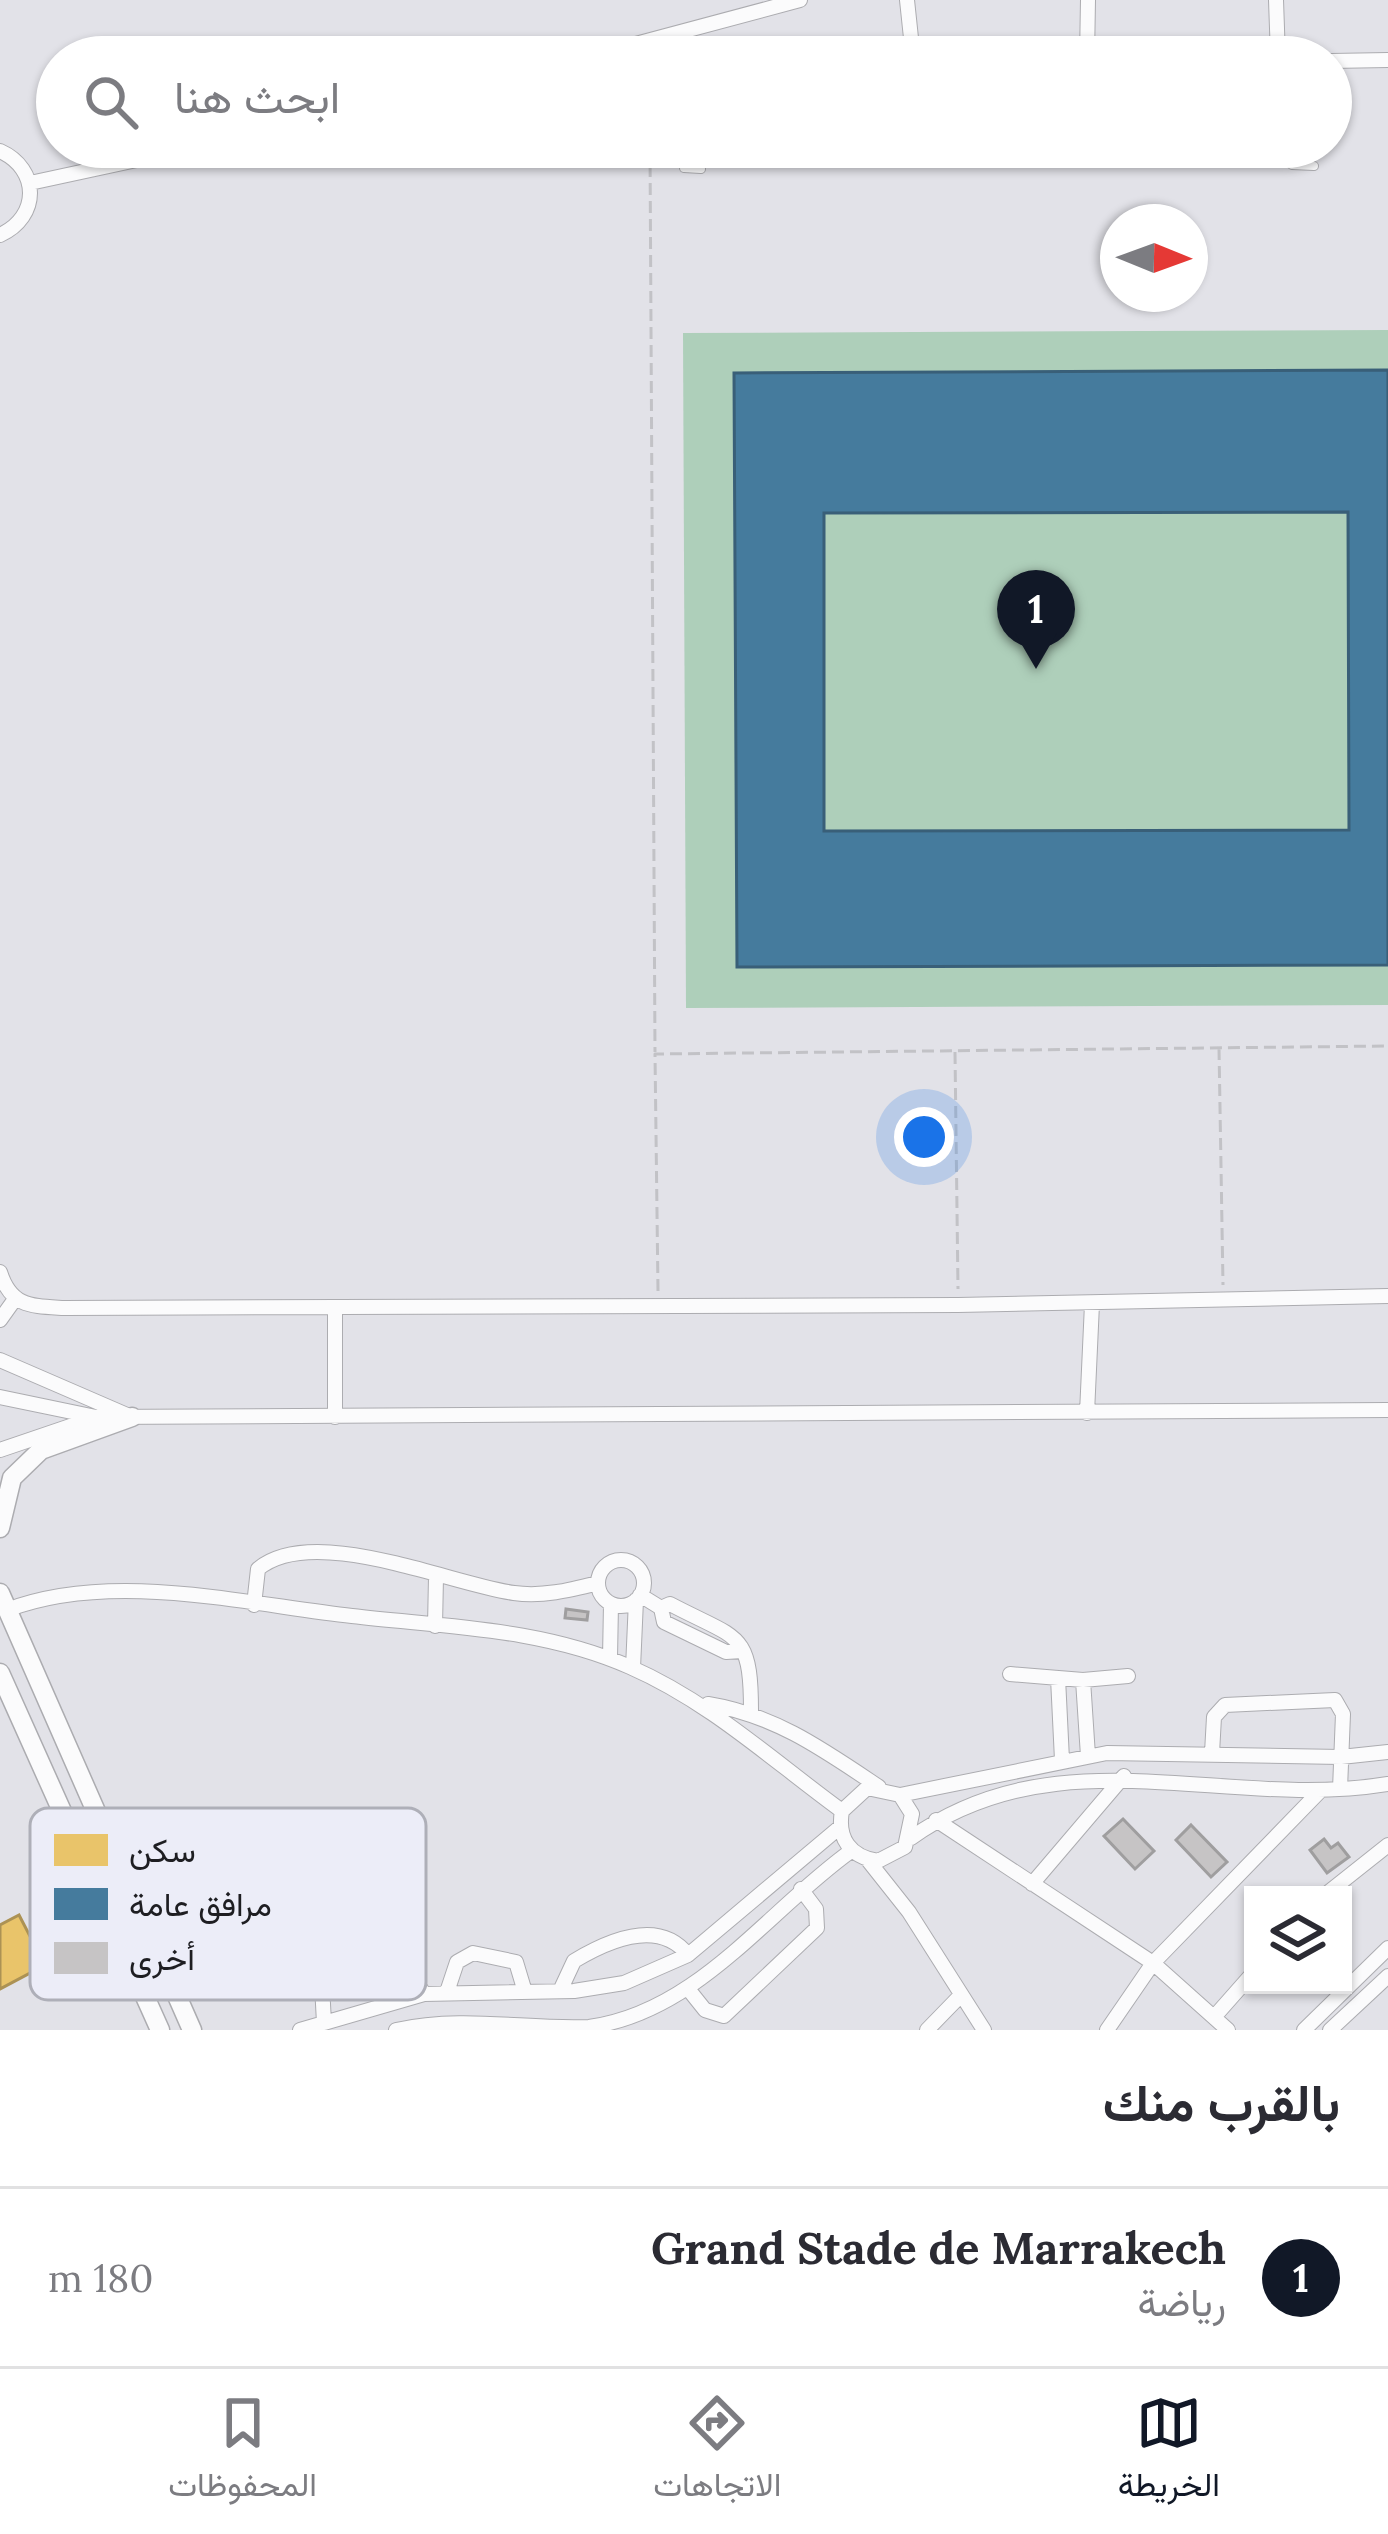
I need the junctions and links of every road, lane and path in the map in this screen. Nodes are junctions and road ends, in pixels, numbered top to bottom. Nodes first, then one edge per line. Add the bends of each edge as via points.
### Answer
1 (800, 0) edge
2 (907, 0) edge
3 (1088, 0) edge
4 (1276, 0) edge
5 (665, 36) edge
6 (911, 36) edge
7 (1088, 36) edge
8 (1277, 36) edge
9 (1388, 59) edge
10 (1352, 60) edge
11 (0, 151) edge
12 (100, 168) edge
13 (650, 168) edge
14 (684, 168) edge
15 (701, 169) dead end
16 (30, 183) junction
17 (0, 236) edge
18 (1388, 1046) edge
19 (1219, 1047) junction
20 (955, 1051) junction
21 (655, 1054) junction
22 (0, 1272) edge
23 (1388, 1296) edge
24 (15, 1299) junction
25 (1223, 1301) junction
26 (658, 1303) junction
27 (1092, 1304) junction
28 (958, 1306) junction
29 (334, 1311) junction
30 (0, 1320) edge
31 (0, 1360) edge
32 (0, 1397) edge
33 (1388, 1410) edge
34 (1088, 1413) junction
35 (96, 1417) junction
36 (132, 1417) junction
37 (335, 1417) junction
38 (0, 1450) edge
39 (0, 1528) edge
40 (436, 1576) junction
41 (598, 1583) junction
42 (638, 1598) junction
43 (3, 1601) edge
44 (611, 1604) junction
45 (254, 1605) junction
46 (435, 1626) junction
47 (610, 1658) junction
48 (633, 1668) junction
49 (0, 1673) edge
50 (1010, 1674) dead end
51 (1128, 1676) dead end
52 (1058, 1678) junction
53 (1083, 1680) junction
54 (703, 1703) junction
55 (751, 1711) junction
56 (1388, 1752) edge
57 (1220, 1753) junction
58 (1341, 1756) junction
59 (1074, 1758) junction
60 (1124, 1776) junction
61 (1075, 1781) junction
62 (1388, 1784) edge
63 (1228, 1785) junction
64 (879, 1786) junction
65 (1340, 1789) junction
66 (1321, 1790) junction
67 (900, 1795) junction
68 (61, 1808) edge
69 (94, 1808) edge
70 (841, 1819) junction
71 (936, 1820) junction
72 (911, 1838) junction
73 (1388, 1845) edge
74 (851, 1851) junction
75 (867, 1859) junction
76 (1032, 1884) junction
77 (1336, 1886) edge
78 (801, 1888) junction
79 (1388, 1948) edge
80 (688, 1955) junction
81 (1153, 1963) junction
82 (1388, 1976) edge
83 (624, 1983) junction
84 (1244, 1983) edge
85 (689, 1990) junction
86 (560, 1991) junction
87 (447, 1992) junction
88 (525, 1992) junction
89 (426, 1994) edge
90 (961, 1995) junction
91 (147, 2000) edge
92 (179, 2000) edge
93 (323, 2000) edge
94 (403, 2000) edge
95 (636, 2014) junction
96 (1215, 2015) junction
97 (324, 2023) junction
98 (446, 2026) edge
99 (489, 2026) edge
100 (538, 2027) edge
101 (160, 2030) edge
102 (192, 2030) edge
103 (300, 2030) edge
104 (396, 2030) edge
105 (927, 2030) edge
106 (984, 2030) edge
107 (1107, 2030) edge
108 (1228, 2030) edge
109 (1304, 2030) edge
110 (1330, 2030) edge

1 - 5 street
2 - 6 street
3 - 7 street
4 - 8 street
9 - 10 street
11 - 16 street via 16,159
12 - 16 street
13 - 21 path
14 - 15 lane
16 - 17 street via 28,208
18 - 19 path
19 - 20 path
19 - 25 path
20 - 21 path
20 - 28 path
21 - 26 path
22 - 24 street
23 - 25 street
24 - 29 street via 64,1308
24 - 30 street
25 - 27 street
26 - 28 street
26 - 29 street
27 - 28 street
27 - 34 street
29 - 37 street
31 - 36 street
32 - 35 street
33 - 34 street
34 - 37 street
35 - 36 street
35 - 38 street
36 - 37 street
36 - 39 street via 40,1450 12,1478
40 - 41 street via 518,1593
40 - 45 street via 350,1552 300,1556 258,1569
40 - 46 street
41 - 42 street via 605,1566 631,1562 643,1576
41 - 44 street
42 - 44 street
42 - 48 street
42 - 55 street via 661,1608 664,1622 751,1657
43 - 45 street via 136,1593
43 - 69 street
44 - 47 street
45 - 46 street
46 - 47 street via 513,1632
47 - 48 street
48 - 54 street
49 - 68 street
50 - 52 street
51 - 53 street
52 - 53 street
52 - 59 street
53 - 59 street
54 - 55 street
54 - 70 street
55 - 64 street
56 - 58 street
57 - 58 street
57 - 58 street via 1214,1717 1225,1706 1328,1699 1343,1714
57 - 59 street
57 - 63 street
58 - 65 street
59 - 61 street
59 - 67 street
60 - 61 street
60 - 63 street
60 - 76 street
61 - 71 street via 980,1801
62 - 65 street
63 - 66 street
64 - 67 street
64 - 70 street via 856,1792
65 - 66 street
66 - 81 street
67 - 72 street via 912,1814
70 - 74 street
70 - 80 street
71 - 72 street
71 - 76 street
72 - 75 street via 888,1859
73 - 77 street
74 - 75 street
74 - 78 street
75 - 90 street
76 - 81 street
78 - 85 street
78 - 85 street via 817,1928 724,2016 705,2010
79 - 109 street
80 - 83 street
80 - 86 street via 669,1937 639,1934 574,1961
81 - 96 street
81 - 107 street
82 - 110 street
83 - 86 street
83 - 95 street
84 - 96 street
85 - 95 street
86 - 88 street
87 - 88 street
87 - 88 street via 457,1963 473,1953 516,1962
87 - 89 street
90 - 105 street
90 - 106 street
91 - 101 street
92 - 102 street
93 - 97 street
94 - 97 street
95 - 100 street via 587,2027
96 - 108 street
97 - 103 street
98 - 99 street
98 - 104 street
99 - 100 street

